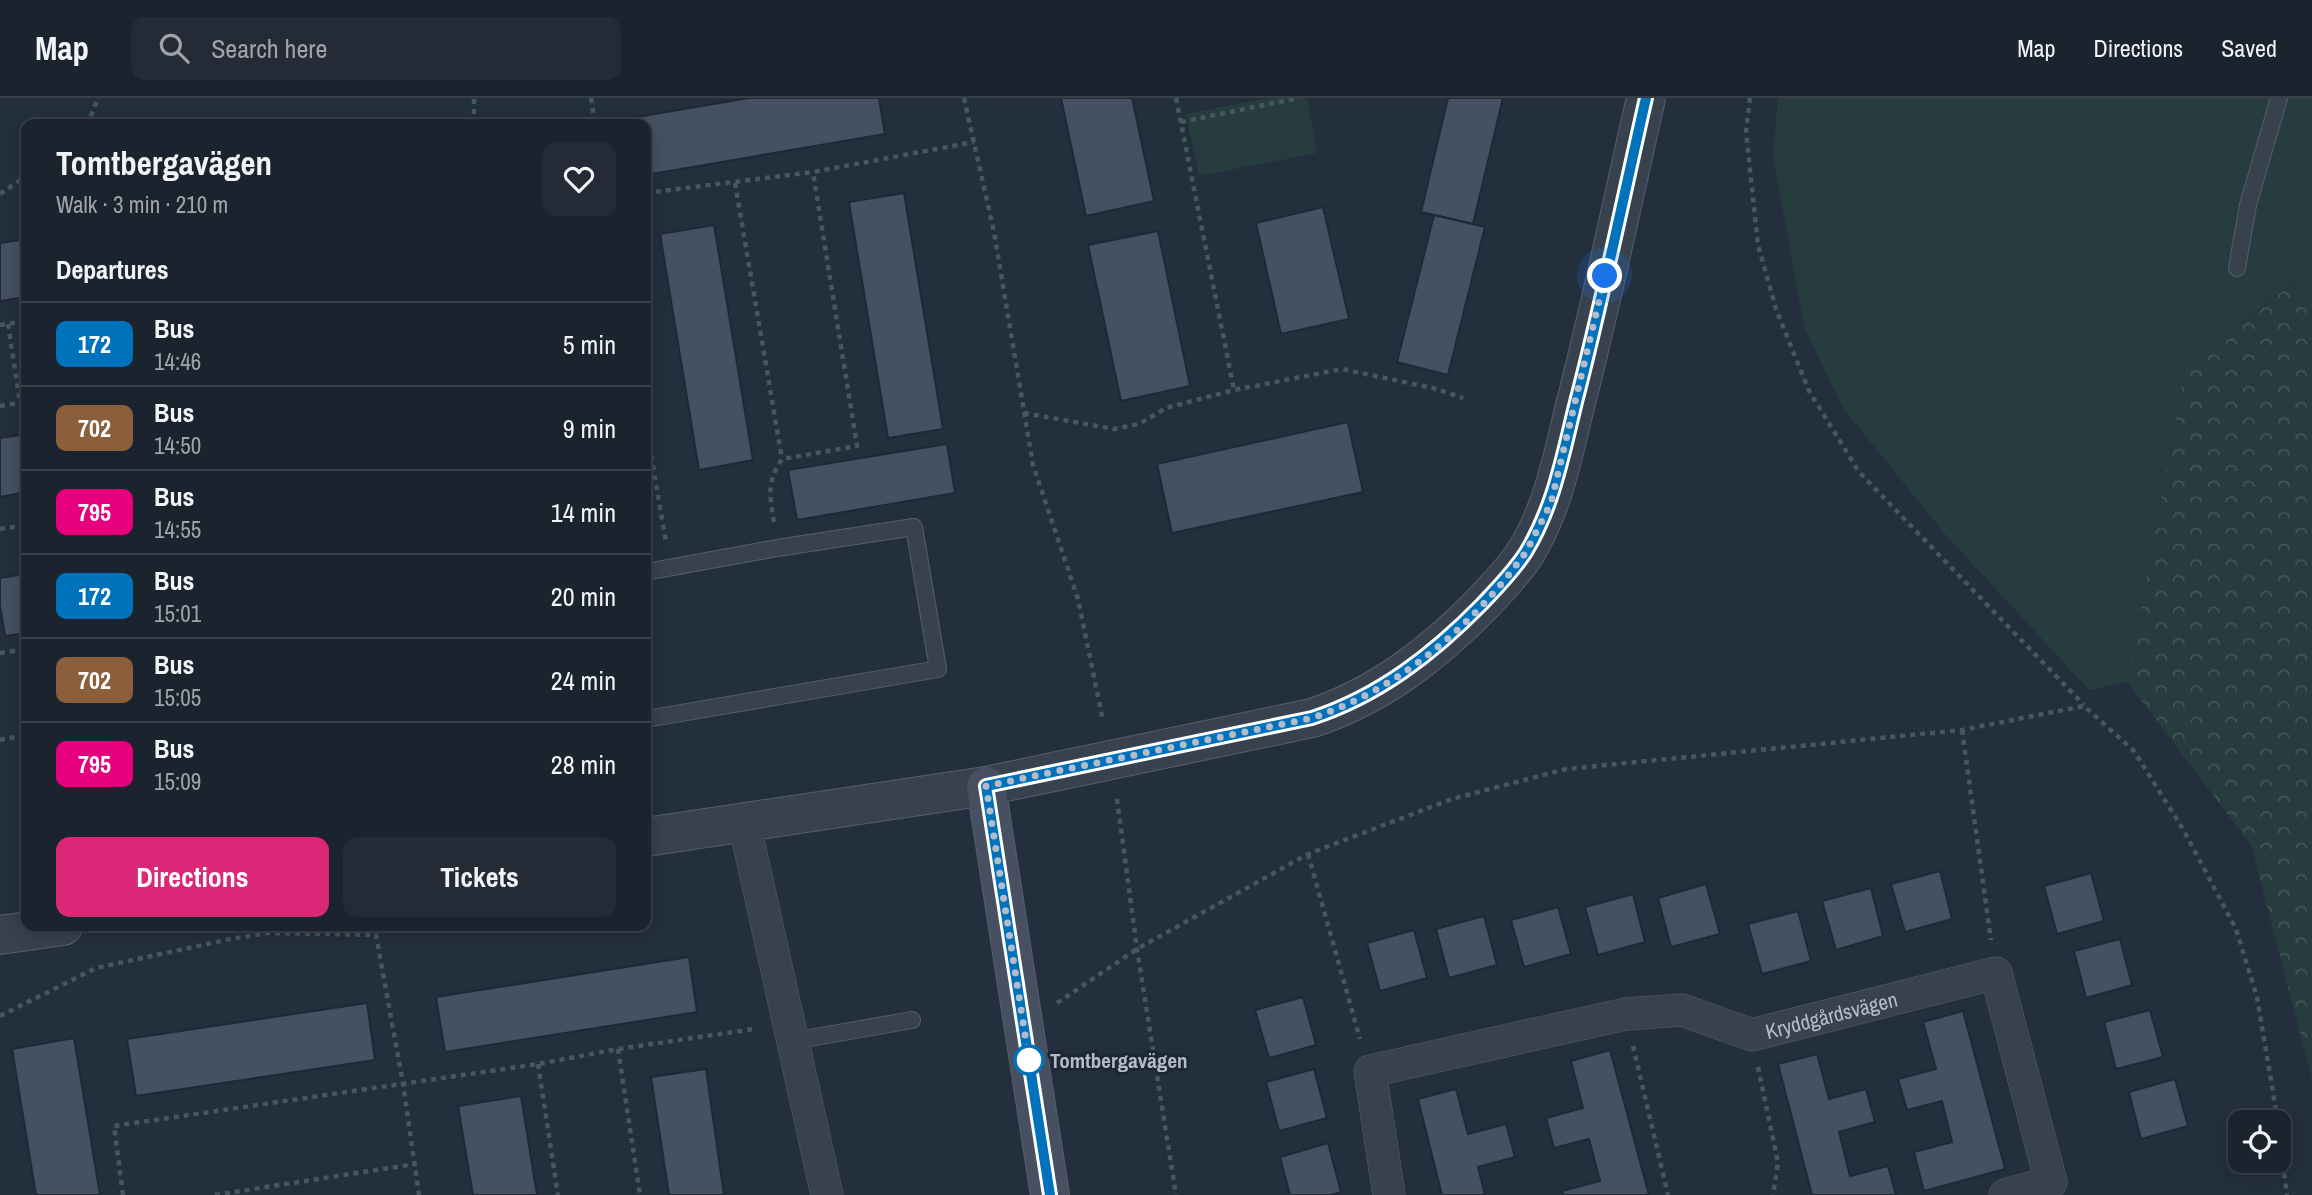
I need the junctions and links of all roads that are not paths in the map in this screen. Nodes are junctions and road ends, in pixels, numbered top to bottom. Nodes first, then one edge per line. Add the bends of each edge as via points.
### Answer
1 (1646, 98) edge
2 (2279, 98) edge
3 (2237, 268) dead end
4 (651, 571) edge
5 (651, 718) edge
6 (986, 786) junction
7 (744, 822) junction
8 (651, 836) edge
9 (28, 931) edge
10 (0, 935) edge
11 (912, 1020) dead end
12 (780, 1034) junction
13 (827, 1195) edge
14 (1050, 1195) edge
15 (1389, 1195) edge
16 (2005, 1195) edge

1 - 6 street via 1551,503 1526,552 1488,598 1408,670 1339,709
2 - 3 lane via 2248,205
4 - 5 lane via 914,527 938,670
6 - 7 street
6 - 14 main road
7 - 8 street
7 - 12 street
9 - 10 street
11 - 12 lane
12 - 13 street
15 - 16 street, Kryddgårdsvägen via 1370,1071 1626,1014 1682,1010 1752,1035 1996,972 2051,1182

